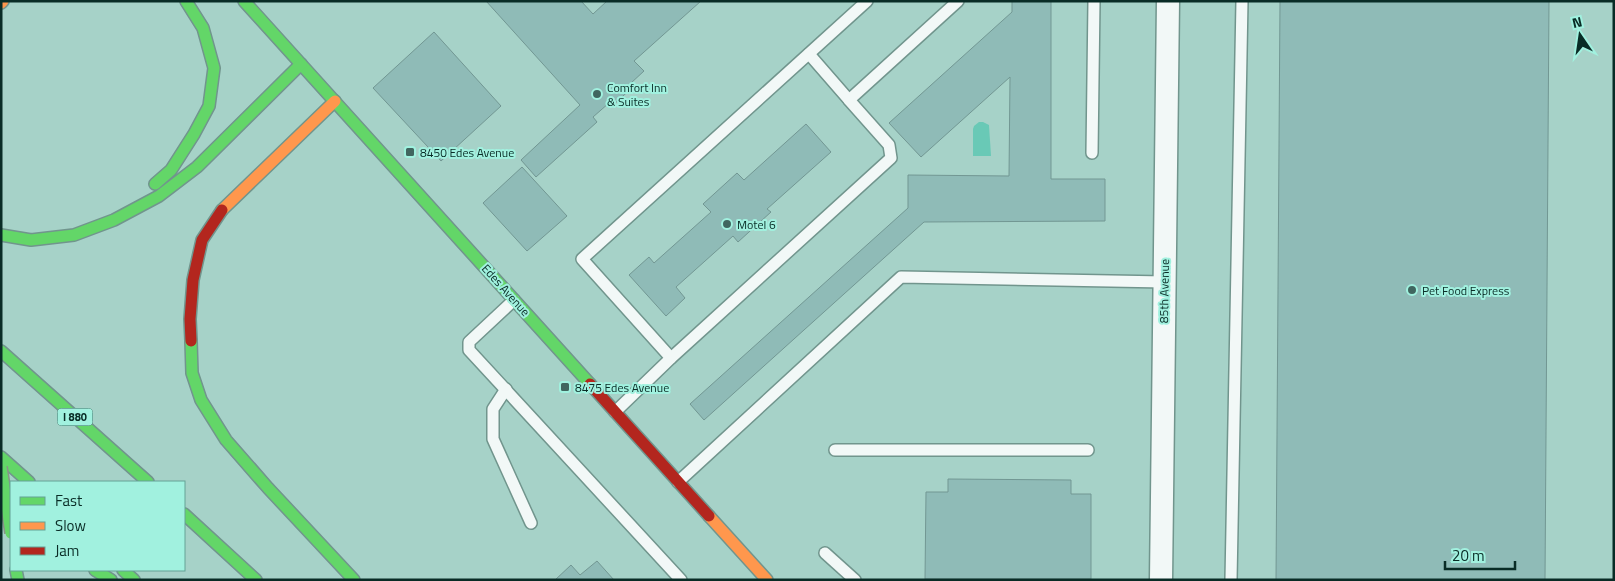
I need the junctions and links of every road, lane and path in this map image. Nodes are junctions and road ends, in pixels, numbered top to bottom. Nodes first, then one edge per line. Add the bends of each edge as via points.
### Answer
1 (186, 1) edge
2 (244, 1) edge
3 (867, 1) edge
4 (958, 1) edge
5 (1094, 1) edge
6 (1168, 1) edge
7 (1242, 1) edge
8 (809, 54) junction
9 (301, 64) junction
10 (849, 100) junction
11 (335, 101) junction
12 (1092, 153) dead end
13 (114, 220) junction
14 (1, 235) edge
15 (1165, 282) junction
16 (514, 300) junction
17 (1, 351) edge
18 (671, 358) junction
19 (506, 389) junction
20 (615, 412) junction
21 (834, 450) dead end
22 (1088, 450) dead end
23 (1, 457) edge
24 (1, 467) edge
25 (27, 481) edge
26 (147, 481) edge
27 (678, 482) junction
28 (185, 515) edge
29 (531, 523) dead end
30 (10, 526) edge
31 (825, 553) dead end
32 (96, 571) edge
33 (124, 571) edge
34 (111, 580) edge
35 (134, 580) edge
36 (256, 580) edge
37 (354, 580) edge
38 (681, 580) edge
39 (767, 580) edge
40 (855, 580) edge
41 (1161, 580) edge
42 (1231, 580) edge

1 - 13 main road via 202,28 214,68 209,106 170,170
2 - 9 main road, Edes Avenue
3 - 8 lane
4 - 10 lane
5 - 12 lane
6 - 15 street, 85th Avenue
7 - 42 lane
8 - 10 lane
8 - 18 lane via 582,259
9 - 11 main road, Edes Avenue
9 - 13 main road via 197,167 159,196
10 - 18 lane via 889,145 891,158
11 - 16 main road, Edes Avenue
11 - 37 main road via 224,206 202,240 190,319 192,373 201,400 226,440
13 - 14 main road via 74,235 31,240
15 - 27 lane via 901,277
15 - 41 street, 85th Avenue
16 - 19 lane via 469,342 469,350
16 - 20 main road, Edes Avenue
17 - 26 main road, I 880
18 - 20 lane
19 - 29 lane via 493,409 493,439
19 - 38 lane
20 - 27 main road, Edes Avenue
21 - 22 lane
23 - 25 main road
24 - 30 main road, bridge
27 - 39 main road, Edes Avenue
28 - 36 main road
31 - 40 lane
32 - 34 main road
33 - 35 main road

